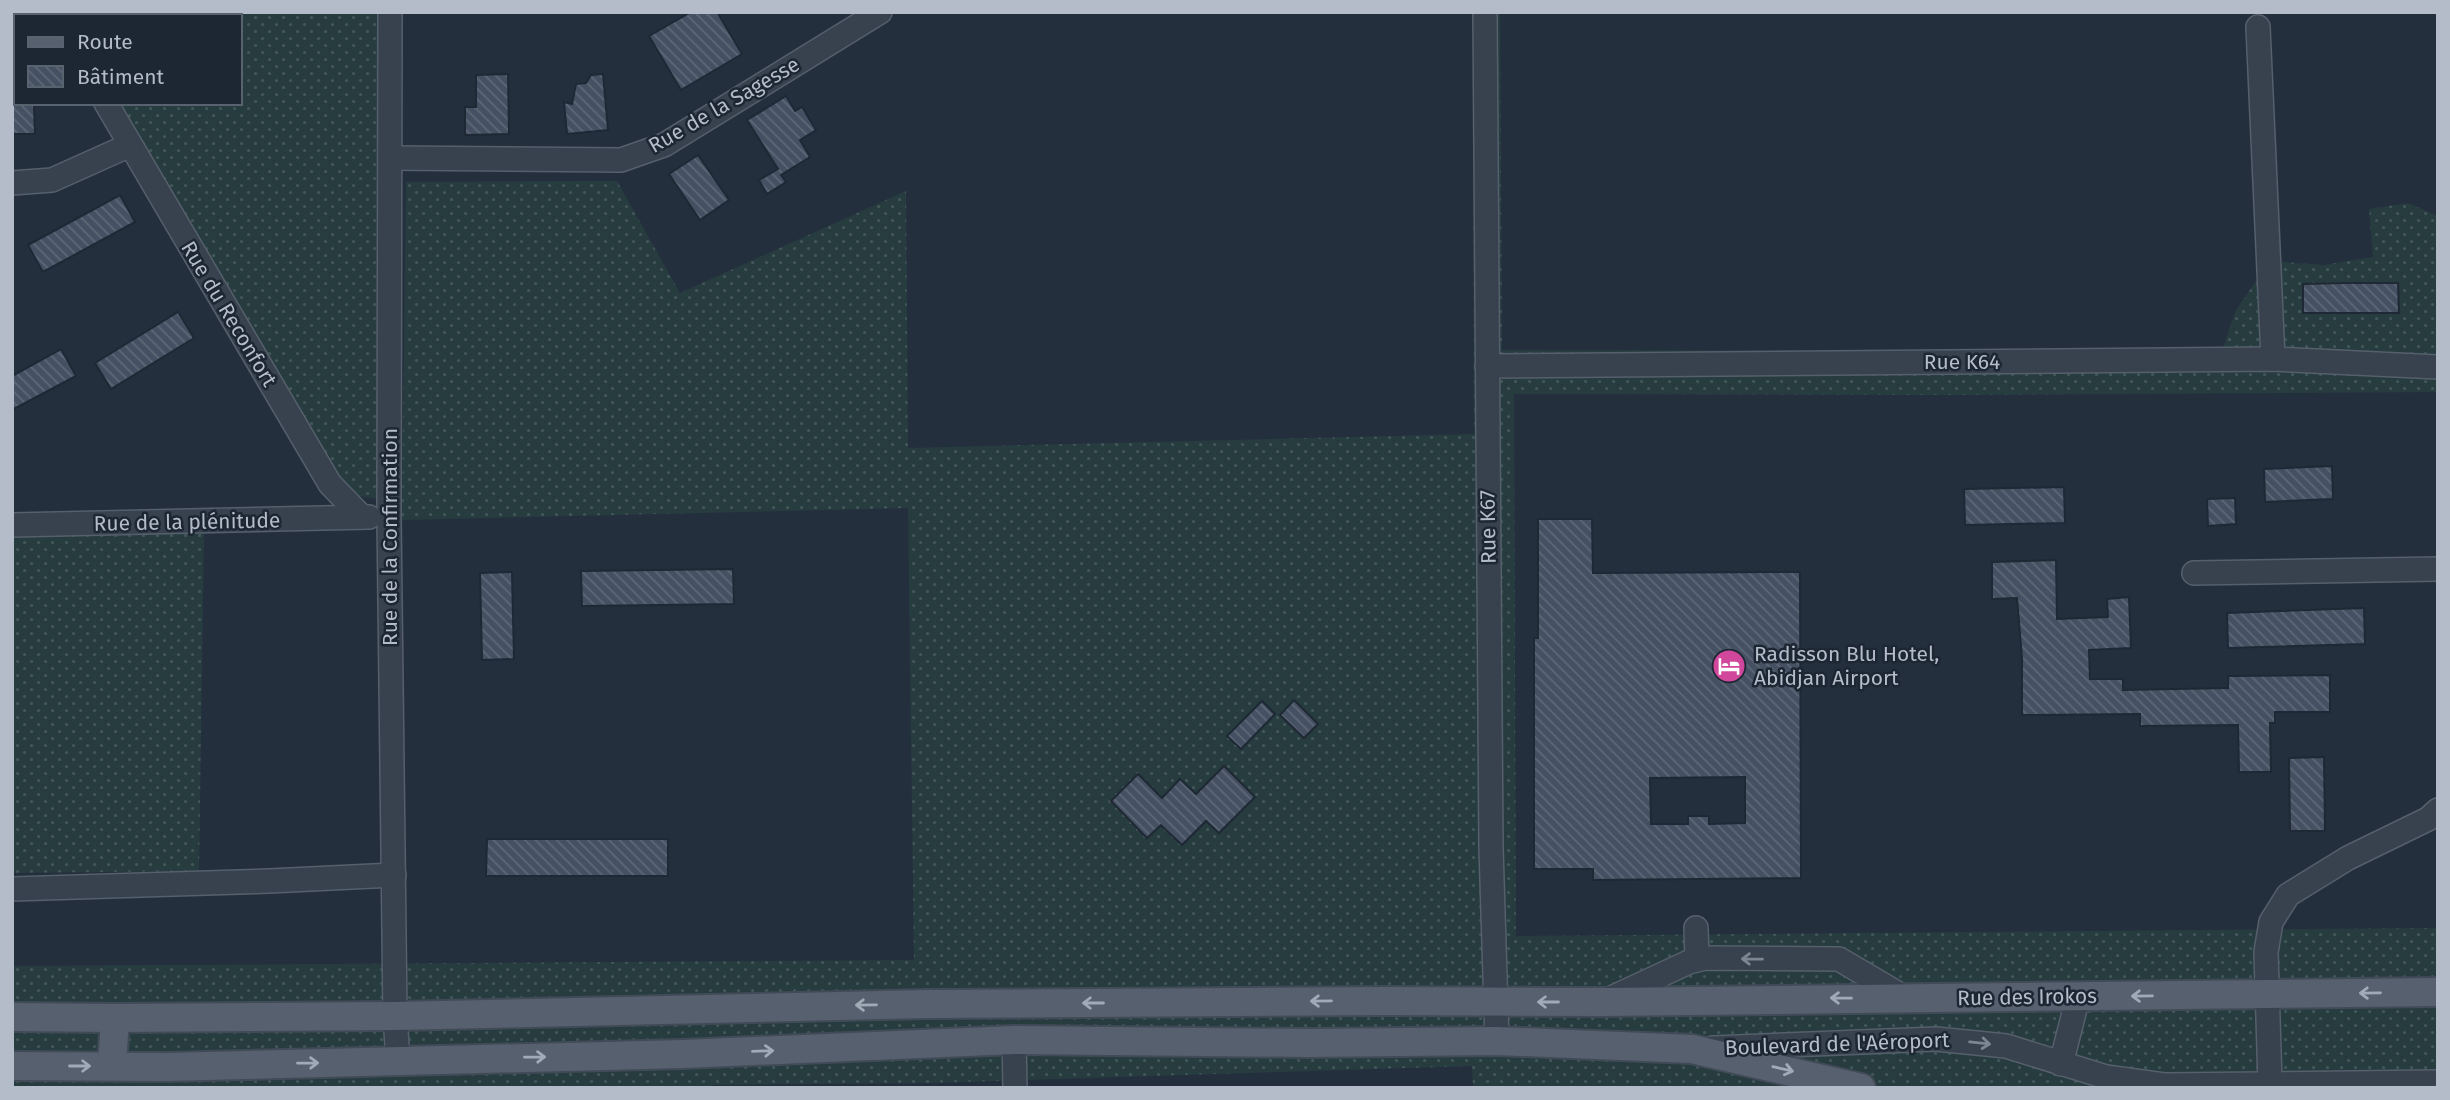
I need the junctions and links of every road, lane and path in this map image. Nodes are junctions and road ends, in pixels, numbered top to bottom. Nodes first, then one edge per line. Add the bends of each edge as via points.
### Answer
1 (390, 12) edge
2 (880, 12) edge
3 (1485, 12) edge
4 (2258, 27) dead end
5 (107, 105) edge
6 (130, 145) junction
7 (390, 158) junction
8 (12, 183) edge
9 (2273, 359) junction
10 (1487, 366) junction
11 (2438, 367) edge
12 (362, 517) junction
13 (389, 517) junction
14 (12, 524) edge
15 (2438, 569) edge
16 (2194, 573) dead end
17 (2438, 810) edge
18 (394, 875) junction
19 (12, 889) edge
20 (1696, 928) dead end
21 (1697, 959) junction
22 (2438, 992) edge
23 (2269, 995) junction
24 (2077, 997) junction
25 (1907, 999) junction
26 (1497, 1002) junction
27 (1610, 1002) junction
28 (395, 1016) junction
29 (12, 1017) edge
30 (116, 1018) junction
31 (1014, 1040) junction
32 (1497, 1041) junction
33 (1614, 1044) junction
34 (1692, 1049) junction
35 (398, 1061) junction
36 (2061, 1064) junction
37 (12, 1066) edge
38 (112, 1066) junction
39 (2438, 1082) edge
40 (2270, 1084) junction
41 (1015, 1088) edge
42 (1861, 1088) edge

1 - 7 street, Rue de la Confirmation
2 - 7 street, Rue de la Sagesse via 664,145 621,160
3 - 10 street, Rue K67
4 - 9 street
5 - 6 street, Rue du Reconfort
6 - 8 street via 52,180
6 - 12 street, Rue du Reconfort via 330,484
7 - 13 street, Rue de la Confirmation
9 - 10 street, Rue K64
9 - 11 street, Rue K64
10 - 26 street, Rue K67 via 1491,848
12 - 13 street, Rue de la plénitude
12 - 14 street, Rue de la plénitude
13 - 18 street, Rue de la Confirmation
15 - 16 street
17 - 23 street via 2288,895 2271,922 2266,952
18 - 19 street
18 - 28 street, Rue de la Confirmation
20 - 21 street
25 -> 21 street via 1839,959
21 - 27 street
22 -> 23 main road, Rue des Irokos
23 -> 24 main road, Rue des Irokos
23 - 40 street
24 - 25 main road, Rue des Irokos
24 - 36 street
25 -> 27 main road, Rue des Irokos
27 -> 26 main road, Rue des Irokos
26 -> 28 main road, Rue des Irokos via 939,1003
26 - 32 street, Rue K67
27 - 33 main road
28 - 30 main road, Rue des Irokos
28 - 35 street, Rue de la Confirmation
29 - 30 main road, Rue des Irokos
30 - 38 main road
31 - 32 main road
35 -> 31 main road
31 - 41 street
32 - 33 main road
33 - 34 main road
34 -> 36 street, Boulevard de l'Aéroport via 1936,1039 2006,1046
34 -> 42 main road
38 -> 35 main road
36 - 40 street, Boulevard de l'Aéroport via 2106,1077 2164,1085
37 -> 38 main road
39 - 40 street, Boulevard de l'Aéroport

